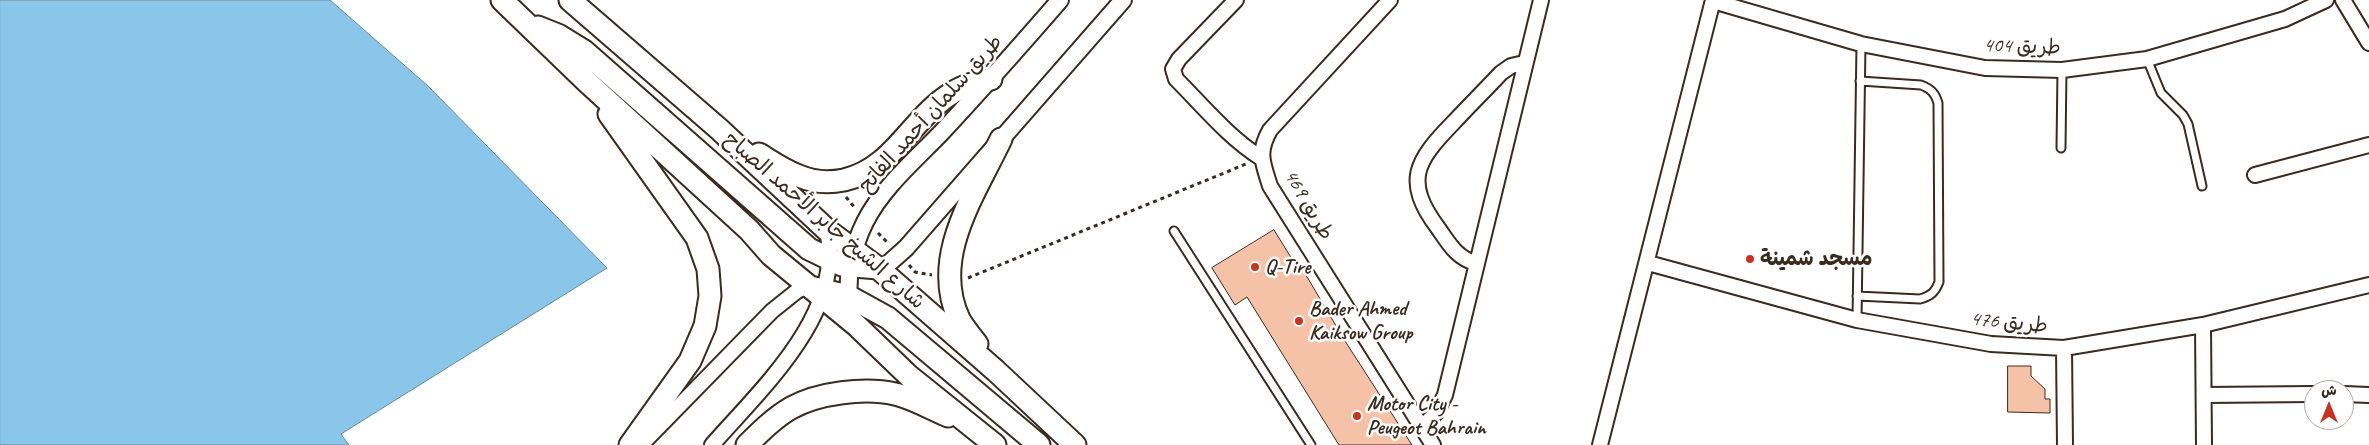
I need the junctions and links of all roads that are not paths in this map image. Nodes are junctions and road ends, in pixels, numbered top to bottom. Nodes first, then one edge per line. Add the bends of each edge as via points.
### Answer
1 (502, 0) edge
2 (570, 0) edge
3 (1060, 0) edge
4 (1123, 0) edge
5 (1236, 0) edge
6 (1390, 0) edge
7 (1541, 0) edge
8 (2326, 0) edge
9 (2343, 0) edge
10 (1713, 1) edge
11 (527, 22) junction
12 (2369, 43) edge
13 (1861, 44) junction
14 (2148, 60) junction
15 (1524, 63) junction
16 (2062, 70) junction
17 (991, 79) junction
18 (1860, 80) junction
19 (586, 81) junction
20 (719, 129) junction
21 (1001, 139) junction
22 (2369, 145) edge
23 (2061, 148) dead end
24 (1261, 158) junction
25 (2255, 175) dead end
26 (2202, 186) dead end
27 (827, 230) junction
28 (1174, 231) dead end
29 (853, 259) junction
30 (831, 261) junction
31 (1476, 263) junction
32 (1648, 263) junction
33 (878, 268) junction
34 (2369, 285) edge
35 (818, 291) junction
36 (848, 296) junction
37 (1857, 296) junction
38 (1857, 320) junction
39 (856, 325) junction
40 (2203, 325) junction
41 (2064, 348) junction
42 (996, 371) junction
43 (2304, 394) edge
44 (2354, 394) edge
45 (2204, 395) junction
46 (2369, 395) edge
47 (972, 426) junction
48 (1421, 428) junction
49 (630, 445) edge
50 (641, 445) edge
51 (712, 445) edge
52 (747, 445) edge
53 (995, 445) edge
54 (1039, 445) edge
55 (1075, 445) edge
56 (1311, 445) edge
57 (1433, 445) edge
58 (1600, 445) edge
59 (2065, 445) edge
60 (2204, 445) edge

1 - 11 main road
2 - 20 main road, شارع الشيخ جابر الأحمد الصباح
3 - 17 street, طريق سلمان أحمد الفاتح
4 - 21 street
5 - 24 street via 1173,69 1176,79 1220,124
6 - 24 street, طريق 469 via 1270,130
7 - 15 street
8 - 14 street, طريق 404 via 2285,19
9 - 12 street
10 - 13 street, طريق 404
10 - 32 street
11 - 19 main road
11 - 30 main road via 584,51 800,242
13 - 16 street, طريق 404 via 1985,68
13 - 18 lane
14 - 16 street, طريق 404
14 - 26 lane via 2161,93 2183,114 2188,124
15 - 31 street
15 - 31 street via 1500,73 1432,144 1418,170 1418,190 1424,208 1457,254
16 - 23 lane
17 - 20 main road via 967,85 945,97 887,159 864,174 838,181 814,180 790,173
17 - 29 street, طريق سلمان أحمد الفاتح via 884,194 866,221
18 - 37 lane
18 - 37 lane via 1921,85 1935,95 1938,103 1939,282 1936,291 1920,299
19 - 35 main road via 749,230 771,255
19 - 49 main road via 697,238 708,269 710,296 698,346
20 - 27 main road, شارع الشيخ جابر الأحمد الصباح
21 - 33 street via 900,255
21 - 42 main road via 955,237 950,264 952,293 960,320
22 - 25 street
24 - 48 street, طريق 469 via 1270,186
27 - 29 main road, شارع الشيخ جابر الأحمد الصباح
27 - 30 street
28 - 56 lane
29 - 30 main road
29 - 33 main road, شارع الشيخ جابر الأحمد الصباح
29 - 36 street, طريق سلمان أحمد الفاتح
30 - 35 street
31 - 48 street via 1445,395 1436,413
32 - 38 street, طريق 476
32 - 58 street
33 - 42 main road, شارع الشيخ جابر الأحمد الصباح
34 - 40 street, طريق 476
35 - 36 main road
35 - 39 main road
35 - 50 street via 797,291 772,311
35 - 51 street via 803,334
36 - 39 street, طريق سلمان أحمد الفاتح
36 - 54 main road via 888,318
37 - 38 lane
38 - 41 street, طريق 476 via 1990,344
39 - 47 main road via 910,376
40 - 41 street, طريق 476
40 - 45 street
41 - 59 street
42 - 55 main road, شارع الشيخ جابر الأحمد الصباح
43 - 45 street
44 - 46 street
45 - 60 street
47 - 52 main road via 897,394 849,391 792,408
47 - 53 main road
48 - 57 street, طريق 469

